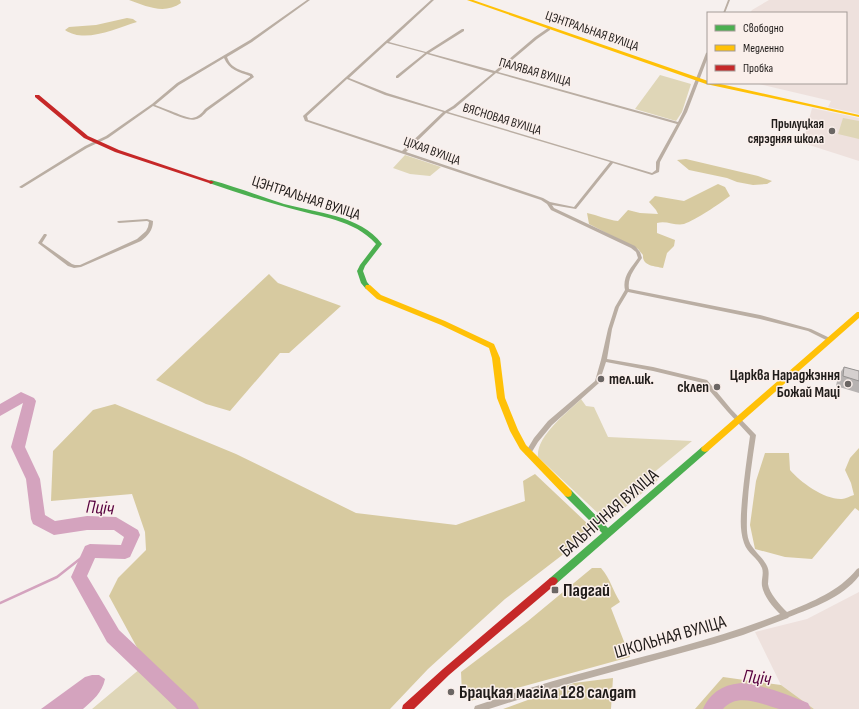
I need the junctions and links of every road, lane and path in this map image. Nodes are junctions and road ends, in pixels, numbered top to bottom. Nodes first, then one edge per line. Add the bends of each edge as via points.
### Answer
1 (309, 0) edge
2 (433, 0) edge
3 (468, 0) edge
4 (728, 0) edge
5 (724, 12) edge
6 (549, 28) junction
7 (463, 30) dead end
8 (387, 42) junction
9 (428, 53) junction
10 (707, 55) edge
11 (225, 56) junction
12 (497, 72) junction
13 (397, 77) dead end
14 (347, 78) junction
15 (697, 80) junction
16 (707, 82) edge
17 (714, 84) edge
18 (37, 96) dead end
19 (153, 105) junction
20 (445, 112) junction
21 (859, 116) edge
22 (678, 123) junction
23 (98, 142) junction
24 (403, 152) junction
25 (610, 162) junction
26 (22, 187) dead end
27 (549, 203) junction
28 (119, 222) dead end
29 (45, 235) dead end
30 (627, 290) junction
31 (859, 314) edge
32 (830, 340) junction
33 (604, 360) junction
34 (739, 420) junction
35 (528, 453) junction
36 (608, 534) junction
37 (859, 571) edge
38 (786, 616) junction
39 (407, 709) edge
40 (478, 709) edge

1 - 11 street
2 - 8 street
3 - 6 street, ЦЭНТРАЛЬНАЯ ВУЛІЦА
4 - 5 street
6 - 12 street
6 - 15 street, ЦЭНТРАЛЬНАЯ ВУЛІЦА
7 - 9 street
8 - 9 street, ПАЛЯВАЯ ВУЛІЦА
8 - 14 street
9 - 12 street, ПАЛЯВАЯ ВУЛІЦА
9 - 13 street
10 - 15 street
11 - 19 street via 178,84
11 - 19 street via 227,64 251,75 250,79 206,110 202,116 194,119
12 - 20 street
12 - 22 street, ПАЛЯВАЯ ВУЛІЦА
14 - 20 street, ВЯСНОВАЯ ВУЛІЦА via 386,94
14 - 24 street, ЦІХАЯ ВУЛІЦА via 305,116 307,121
15 - 16 street, ЦЭНТРАЛЬНАЯ ВУЛІЦА
15 - 22 street
17 - 21 street, ЦЭНТРАЛЬНАЯ ВУЛІЦА
18 - 23 street, ЦЭНТРАЛЬНАЯ ВУЛІЦА via 81,135
19 - 23 street
20 - 24 street
20 - 25 street, ВЯСНОВАЯ ВУЛІЦА
22 - 25 street, ВЯСНОВАЯ ВУЛІЦА via 658,162 658,171 652,174
23 - 26 street
23 - 35 street, ЦЭНТРАЛЬНАЯ ВУЛІЦА via 117,151 187,174 293,208 344,221 372,236 379,244 360,271 364,283 378,297 492,346 496,355 498,381 506,412 514,434
24 - 27 street, ЦІХАЯ ВУЛІЦА
25 - 27 street via 575,208
27 - 30 street via 552,209 633,247 638,252 640,258 628,276 625,285
28 - 29 street via 147,220 151,221 151,226 146,235 139,240 81,266 70,265 40,243
30 - 32 street via 760,317 809,330
30 - 33 street via 617,307
31 - 32 street, БАЛЬНІЧНАЯ ВУЛІЦА
32 - 34 street, БАЛЬНІЧНАЯ ВУЛІЦА
33 - 34 street via 705,381
33 - 35 street via 596,382 550,424
34 - 36 street, БАЛЬНІЧНАЯ ВУЛІЦА
34 - 38 street via 754,435 744,516 747,544 762,562 767,573 765,586 776,607
35 - 36 street
36 - 39 street, БАЛЬНІЧНАЯ ВУЛІЦА via 446,672
37 - 38 street, ШКОЛЬНАЯ ВУЛІЦА via 837,592
38 - 40 street, ШКОЛЬНАЯ ВУЛІЦА via 727,637 566,681

